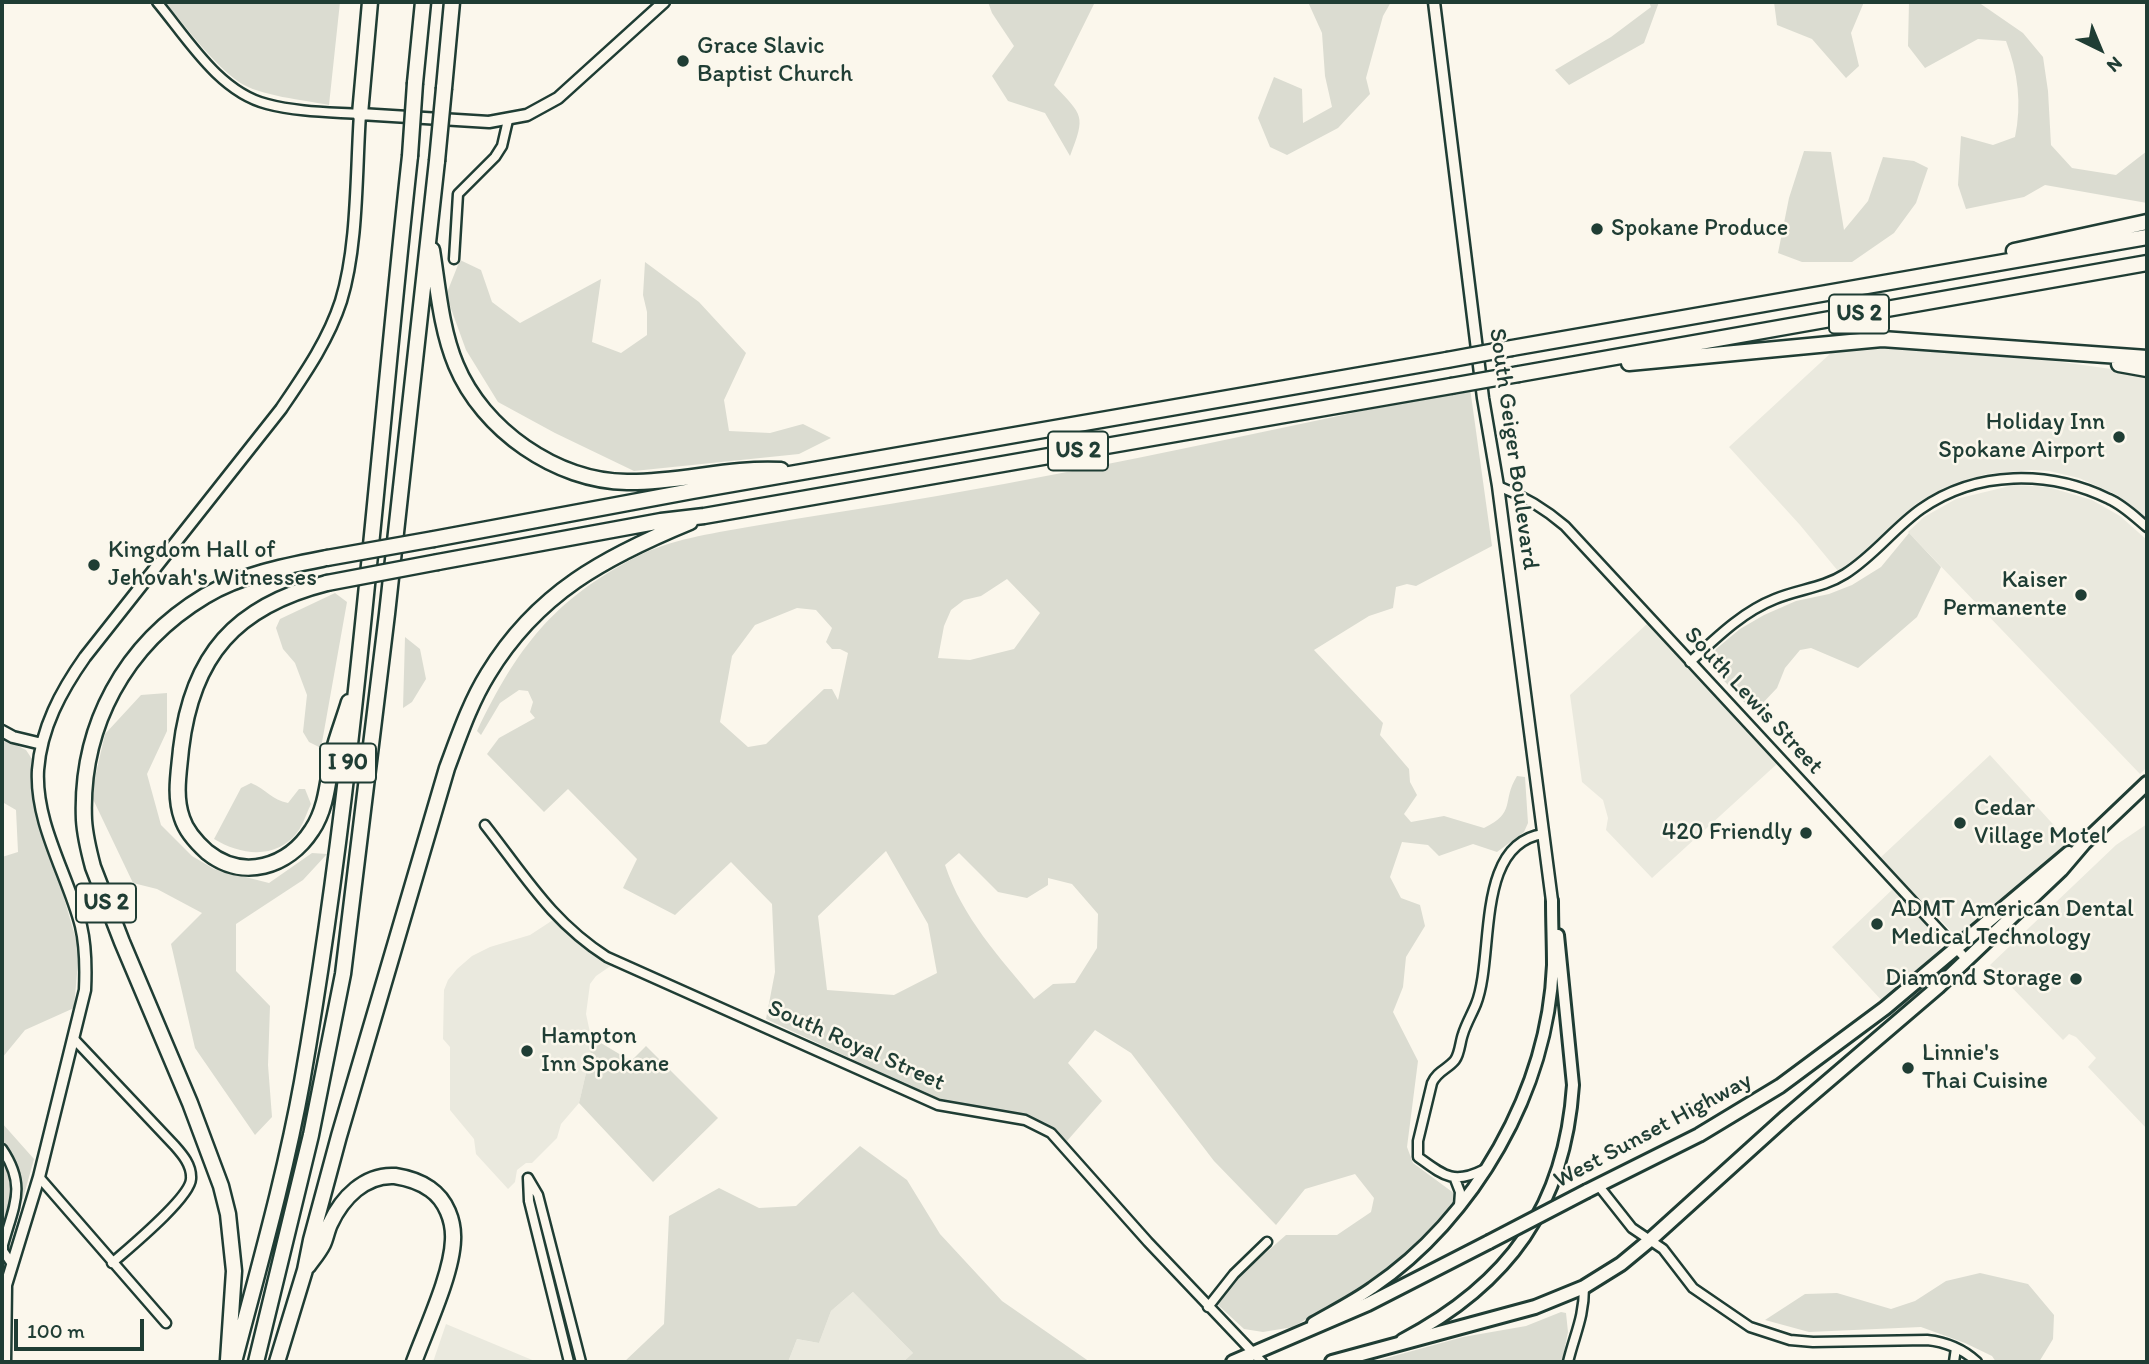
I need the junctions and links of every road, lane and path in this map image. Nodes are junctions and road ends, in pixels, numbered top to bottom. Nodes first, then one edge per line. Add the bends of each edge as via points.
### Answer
1 (157, 2) edge
2 (370, 2) edge
3 (423, 2) edge
4 (453, 2) edge
5 (664, 2) edge
6 (1434, 2) edge
7 (360, 114) junction
8 (508, 120) junction
9 (2147, 222) edge
10 (429, 231) junction
11 (2147, 237) edge
12 (454, 259) dead end
13 (2147, 263) edge
14 (1852, 288) junction
15 (2081, 355) junction
16 (2147, 358) edge
17 (1571, 365) junction
18 (2147, 369) edge
19 (807, 471) junction
20 (1498, 486) junction
21 (704, 516) junction
22 (2147, 527) edge
23 (1690, 662) junction
24 (359, 671) junction
25 (2, 732) edge
26 (42, 744) junction
27 (2147, 783) edge
28 (485, 825) dead end
29 (1543, 834) junction
30 (2084, 844) junction
31 (1552, 901) junction
32 (1956, 948) junction
33 (1967, 960) junction
34 (73, 1038) junction
35 (2, 1149) edge
36 (1483, 1170) junction
37 (39, 1177) junction
38 (1455, 1179) junction
39 (1592, 1188) junction
40 (1458, 1207) junction
41 (1650, 1240) junction
42 (1267, 1242) dead end
43 (112, 1263) junction
44 (12, 1264) junction
45 (305, 1270) junction
46 (1584, 1287) junction
47 (1208, 1307) junction
48 (166, 1323) dead end
49 (1272, 1346) junction
50 (1956, 1348) junction
51 (1385, 1349) junction
52 (1259, 1357) edge
53 (5, 1362) edge
54 (228, 1362) edge
55 (234, 1362) edge
56 (256, 1362) edge
57 (277, 1362) edge
58 (414, 1362) edge
59 (569, 1362) edge
60 (581, 1362) edge
61 (1233, 1362) edge
62 (1332, 1362) edge
63 (1567, 1362) edge
64 (1954, 1362) edge
65 (1977, 1362) edge

1 - 7 street via 212,68 248,97 286,108
2 - 7 highway
3 - 24 highway, I 90, bridge
4 - 10 highway, I 90, bridge
5 - 8 street via 558,98
6 - 20 street, South Geiger Boulevard
7 - 8 street
7 - 26 street via 345,284 327,334 281,409 85,657 59,699
8 - 12 street via 502,146 458,194
9 - 14 highway
10 - 19 highway via 443,321 456,365 493,420 525,448 578,473 627,482 759,468
10 - 56 highway, I 90 via 343,974 311,1135
11 - 14 highway, US 2
13 - 17 highway, US 2
14 - 19 highway, US 2, bridge
15 - 16 highway
15 - 17 highway via 1882,340
15 - 18 highway
17 - 21 highway, US 2, bridge
19 - 54 highway, US 2, bridge via 327,558 249,577 207,594 155,634 114,685 87,767 84,821 93,867 221,1186 234,1271
20 - 23 street, South Lewis Street via 1542,507 1565,526
20 - 29 street, South Geiger Boulevard
21 - 24 highway, US 2, bridge via 327,583 273,600 249,616 212,654 190,698 177,786 181,816 201,846 230,866 242,867 282,860 303,842 318,821
21 - 45 highway, US 2 via 629,547 567,586 513,636 487,675 447,768 339,1136
22 - 23 street via 2111,500 2059,481 2022,477 1970,485 1922,508 1846,573 1748,612
23 - 32 street, South Lewis Street
24 - 55 highway, I 90 via 302,1085
25 - 26 street
26 - 34 street via 38,772 46,824 84,941 85,990
27 - 30 main road, West Sunset Highway
28 - 47 street, South Royal Street via 560,921 607,957 939,1105 1025,1120 1051,1133
29 - 31 street, South Geiger Boulevard
29 - 38 street via 1517,845 1501,870 1488,917 1476,1003 1456,1058 1432,1083 1422,1118 1417,1155
30 - 32 main road, West Sunset Highway via 2063,856
30 - 33 main road, West Sunset Highway
31 - 36 main road via 1553,967 1541,1041 1518,1108
31 - 51 main road via 1573,1085 1557,1175 1530,1227 1488,1281 1430,1325
32 - 33 street, South Lewis Street
32 - 39 main road, West Sunset Highway via 1780,1086 1706,1131
33 - 41 main road, West Sunset Highway
34 - 37 street
34 - 43 street via 189,1165 190,1186
35 - 44 street via 17,1178 3,1245
36 - 38 street
36 - 40 main road
37 - 43 street
37 - 44 street
38 - 40 street via 1460,1192
39 - 41 street
39 - 49 main road, West Sunset Highway, bridge via 1368,1304
40 - 49 main road via 1420,1250 1371,1289
41 - 46 main road, West Sunset Highway
41 - 50 street via 1663,1249 1693,1288 1750,1327 1790,1340 1927,1340
42 - 47 street
43 - 48 street
44 - 53 street via 6,1285
45 - 57 highway, US 2
45 - 58 highway via 342,1204 366,1183 379,1177 401,1177 431,1189 451,1219 453,1243
46 - 51 main road, West Sunset Highway via 1535,1307
46 - 63 street via 1581,1325
47 - 52 street, South Royal Street
49 - 52 main road, West Sunset Highway
50 - 64 street
50 - 65 street
51 - 62 main road, West Sunset Highway
52 - 61 main road, West Sunset Highway
59 - 60 street via 529,1201 528,1178 538,1195

